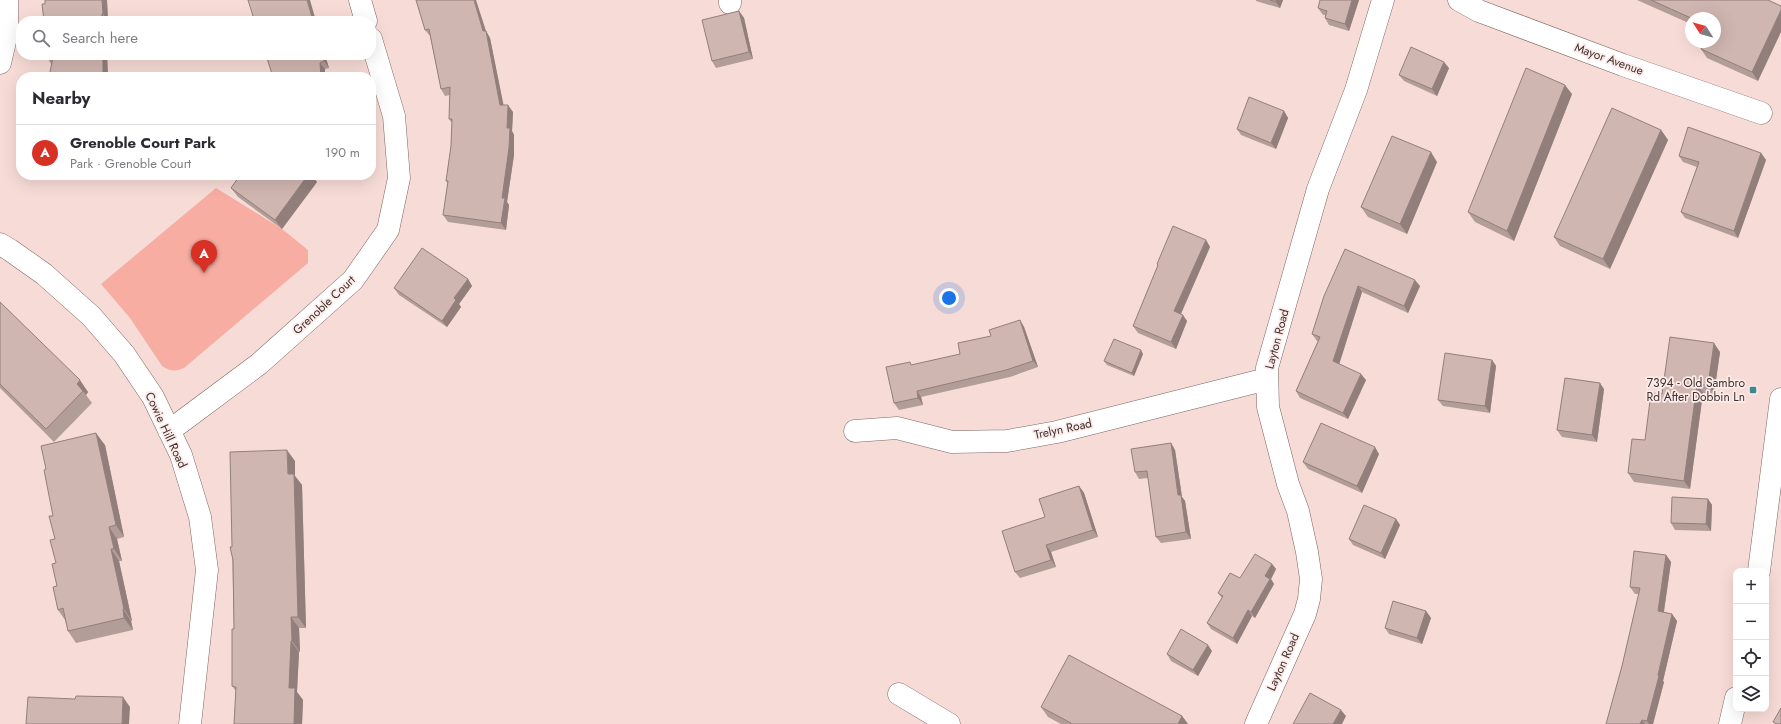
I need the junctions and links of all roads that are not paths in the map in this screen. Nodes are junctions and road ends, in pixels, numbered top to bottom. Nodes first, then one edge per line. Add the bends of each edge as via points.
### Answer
1 (7, 0) edge
2 (360, 0) edge
3 (1383, 0) edge
4 (1459, 0) edge
5 (365, 16) edge
6 (376, 56) edge
7 (0, 63) edge
8 (1761, 113) dead end
9 (0, 244) edge
10 (1267, 378) junction
11 (1781, 399) edge
12 (169, 431) junction
13 (855, 431) dead end
14 (1759, 568) edge
15 (899, 694) dead end
16 (1733, 711) edge
17 (190, 724) edge
18 (949, 724) edge
19 (1256, 724) edge
20 (1730, 724) edge

1 - 7 street via 7,33
2 - 5 street
3 - 10 street, Layton Road via 1356,90 1318,189 1275,338
4 - 8 street, Mayor Avenue via 1485,13 1616,63
6 - 12 street, Grenoble Court via 394,116 399,170 388,230 353,280 258,364
9 - 12 street, Cowie Hill Road via 44,274 91,316 124,354 152,397
10 - 13 street, Trelyn Road via 1057,432 1007,441 952,442 897,428
10 - 19 street, Layton Road via 1268,407 1288,484 1298,511 1311,579 1305,614
11 - 14 street
12 - 17 street, Cowie Hill Road via 181,455 200,517 207,570
15 - 18 street
16 - 20 street

